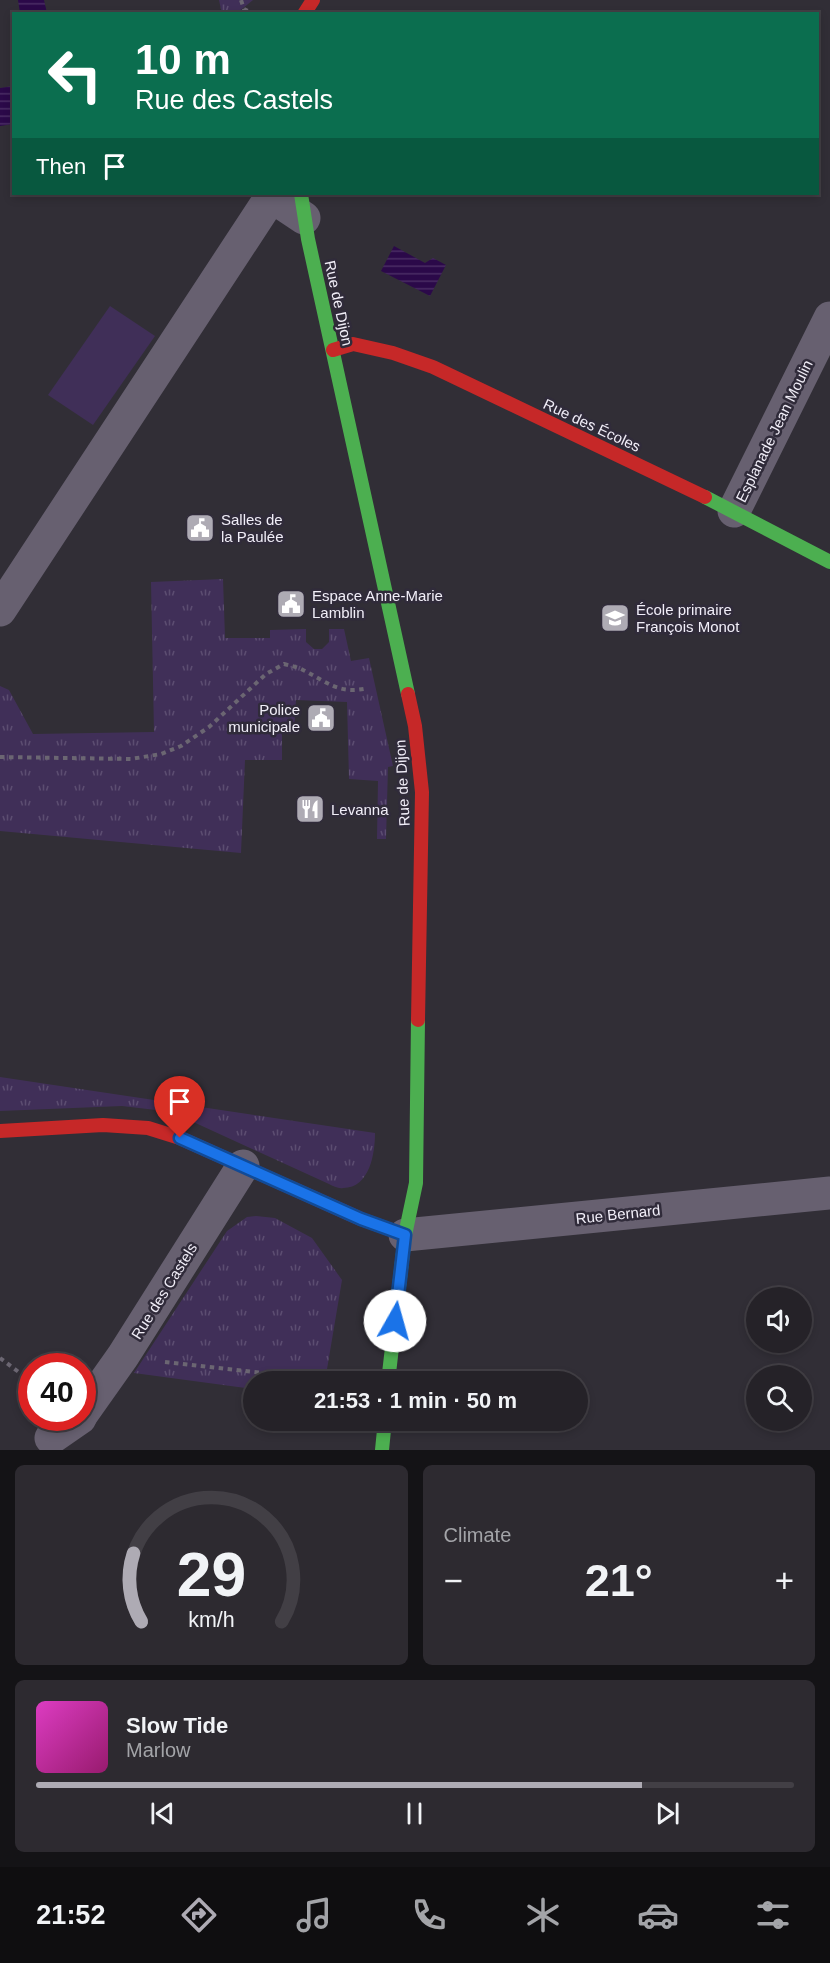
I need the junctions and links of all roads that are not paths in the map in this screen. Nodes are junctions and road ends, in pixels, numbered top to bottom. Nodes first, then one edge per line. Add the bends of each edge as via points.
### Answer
1 (302, 206) edge
2 (830, 318) edge
3 (333, 350) junction
4 (734, 511) junction
5 (830, 562) edge
6 (0, 610) edge
7 (0, 1131) edge
8 (243, 1166) junction
9 (830, 1193) edge
10 (405, 1235) junction
11 (389, 1371) edge
12 (96, 1395) edge
13 (61, 1431) edge
14 (384, 1431) edge
15 (51, 1438) dead end
16 (382, 1450) edge

1 - 3 street, Rue de Dijon
1 - 6 street via 267,204
2 - 4 street, Esplanade Jean Moulin
3 - 4 street, Rue des Écoles via 353,345 433,367
3 - 10 street, Rue de Dijon via 415,726 422,792 416,1183
4 - 5 street, Rue des Écoles
7 - 8 street via 104,1125 148,1128
8 - 10 street
8 - 12 street, Rue des Castels
9 - 10 street, Rue Bernard
10 - 11 street, Rue de Dijon
13 - 15 street, Rue des Castels
14 - 16 street

